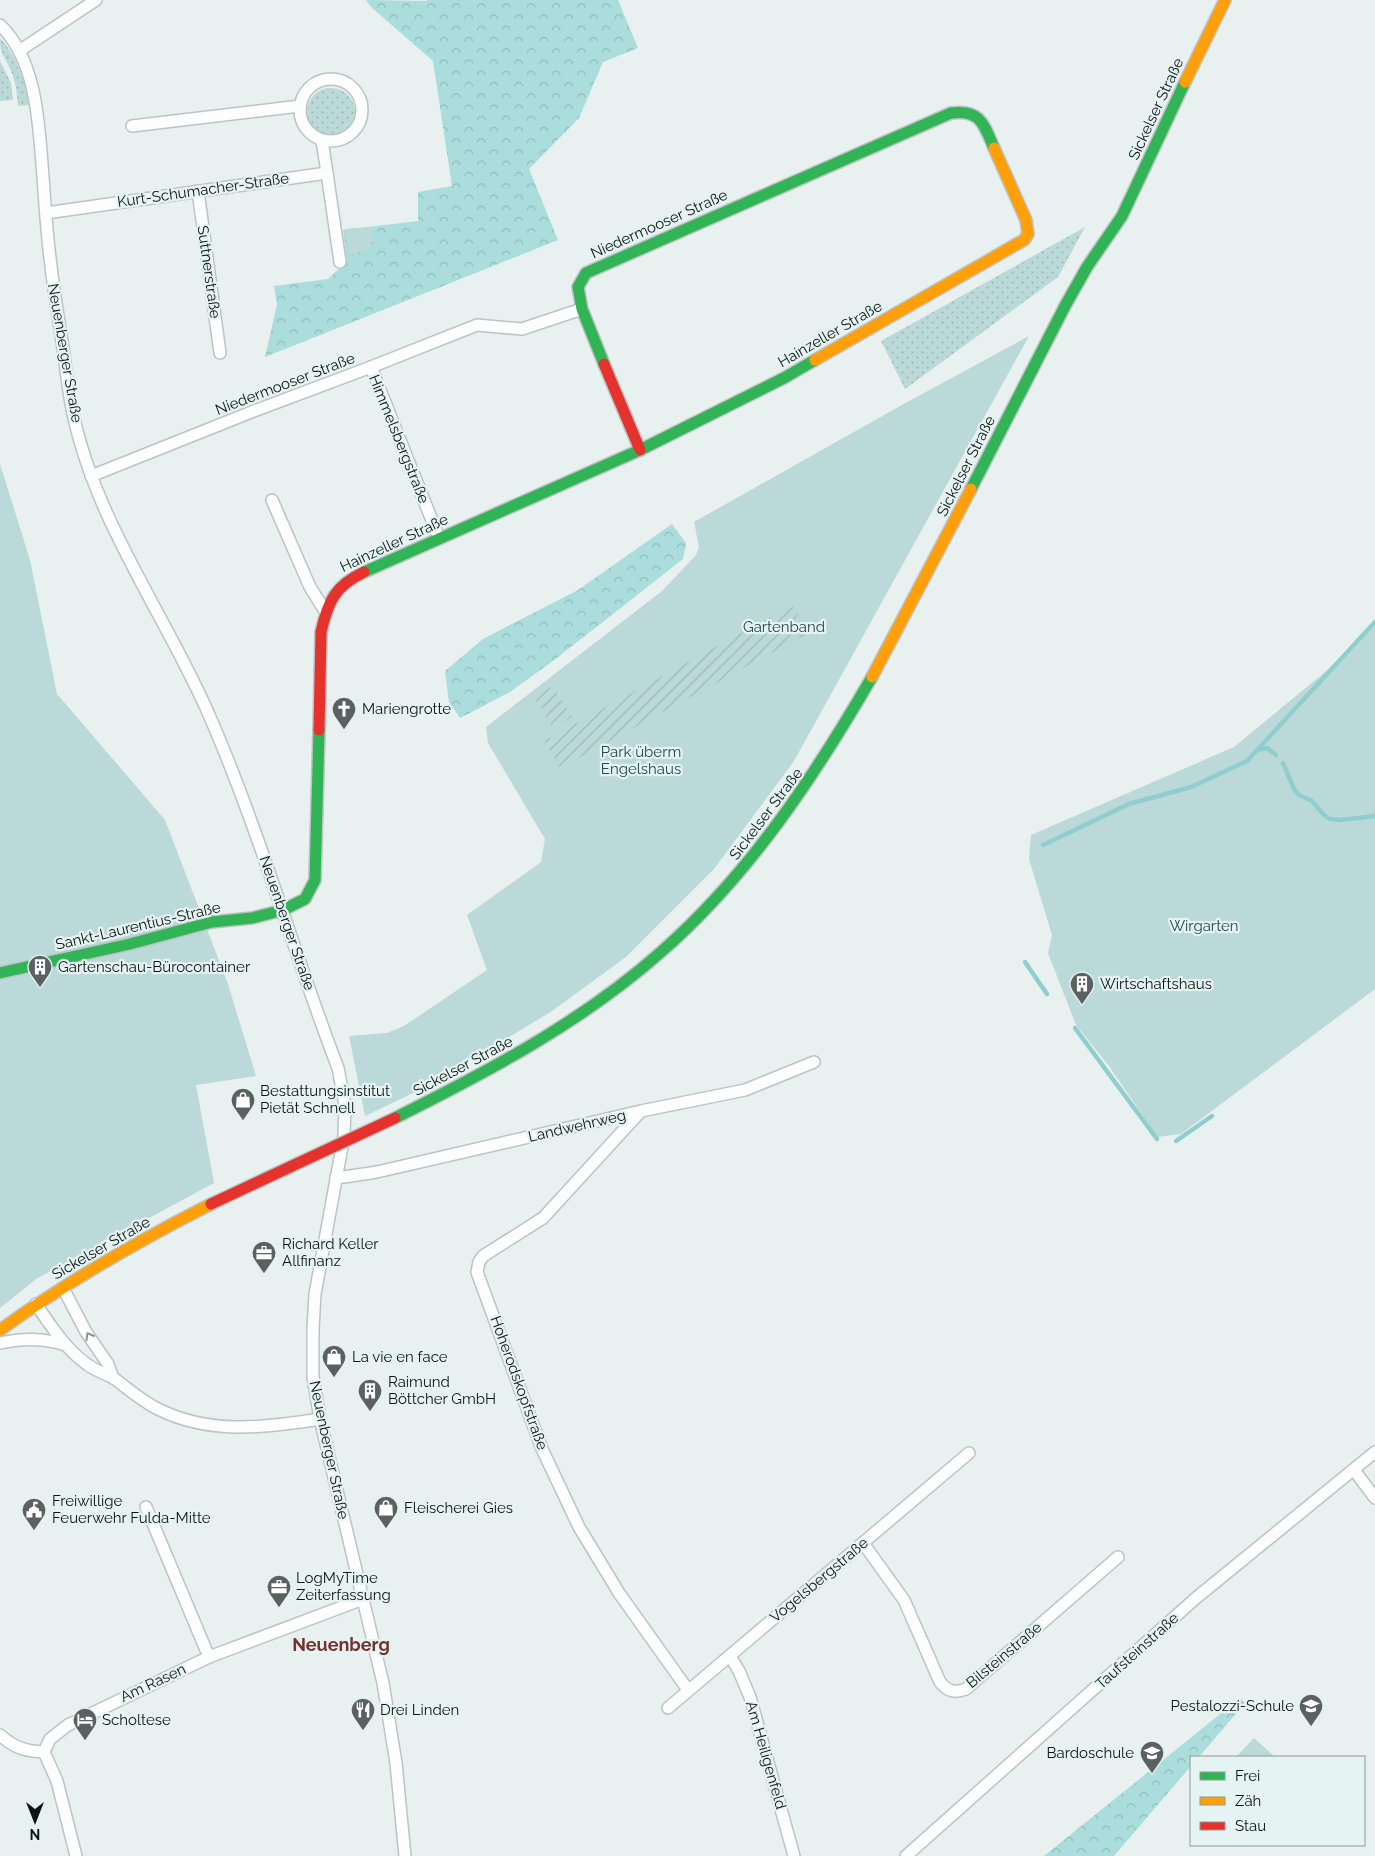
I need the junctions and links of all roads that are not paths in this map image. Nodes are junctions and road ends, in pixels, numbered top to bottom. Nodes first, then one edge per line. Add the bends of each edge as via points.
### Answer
1 (96, 0) edge
2 (1225, 0) edge
3 (0, 25) edge
4 (19, 51) junction
5 (300, 106) junction
6 (132, 126) dead end
7 (322, 140) junction
8 (327, 173) junction
9 (198, 191) junction
10 (46, 212) junction
11 (1028, 234) joint
12 (340, 262) dead end
13 (582, 309) junction
14 (220, 353) dead end
15 (371, 367) junction
16 (640, 450) junction
17 (91, 476) junction
18 (272, 500) dead end
19 (439, 538) junction
20 (325, 611) junction
21 (282, 910) junction
22 (0, 972) edge
23 (814, 1062) dead end
24 (642, 1111) junction
25 (336, 1177) junction
26 (63, 1288) junction
27 (36, 1304) junction
28 (0, 1330) edge
29 (0, 1343) edge
30 (66, 1345) junction
31 (114, 1378) junction
32 (320, 1419) junction
33 (1375, 1452) edge
34 (969, 1453) dead end
35 (1354, 1470) junction
36 (1375, 1498) edge
37 (146, 1507) dead end
38 (863, 1543) junction
39 (1118, 1557) dead end
40 (363, 1599) junction
41 (730, 1656) junction
42 (209, 1658) junction
43 (688, 1690) junction
44 (668, 1708) dead end
45 (0, 1735) edge
46 (44, 1752) junction
47 (76, 1856) edge
48 (405, 1856) edge
49 (794, 1856) edge
50 (906, 1856) edge

1 - 4 street
2 - 26 street, Sickelser Straße, bridge via 1130,201 1065,306 886,654 823,762 760,850 715,901 632,977 526,1050 395,1118 233,1193
3 - 4 street, Neuenberger Straße
4 - 10 street, Neuenberger Straße via 38,121
5 - 6 street
5 - 7 street via 307,130
5 - 7 street via 309,87 328,78 348,84 356,91 363,110 356,130 340,140
7 - 8 street
8 - 9 street, Kurt-Schumacher-Straße
8 - 12 street
9 - 10 street, Kurt-Schumacher-Straße
9 - 14 street, Suttnerstraße
10 - 17 street, Neuenberger Straße via 72,410
11 - 13 street, Niedermooser Straße via 1026,220 982,120 965,112 952,113 586,273 578,287
11 - 16 street, Hainzeller Straße via 1024,240 784,378
13 - 15 street, Niedermooser Straße via 522,329 477,325
13 - 16 street
15 - 17 street, Niedermooser Straße
15 - 19 street, Himmelsbergstraße
16 - 19 street, Hainzeller Straße
17 - 21 street, Neuenberger Straße via 119,542 206,708 250,815
18 - 20 street via 310,587
19 - 20 street, Hainzeller Straße via 341,584
20 - 21 street, Hainzeller Straße via 321,632 315,880 305,899
21 - 22 street, Sankt-Laurentius-Straße via 252,918 212,922 130,944
21 - 25 street, Neuenberger Straße via 338,1068 344,1105 344,1136
23 - 24 street, Landwehrweg via 744,1090
24 - 25 street, Landwehrweg via 368,1174
24 - 43 street, Hoherodskopfstraße via 542,1218 483,1256 477,1272 542,1449 579,1527 619,1593
25 - 32 street, Neuenberger Straße via 314,1303 313,1377
26 - 27 street, Sickelser Straße
31 -> 26 street
27 - 28 street, Sickelser Straße
27 - 30 street
29 - 30 street via 33,1338
30 - 31 street via 88,1366
31 - 32 street via 156,1408 207,1425 265,1428
32 - 40 street, Neuenberger Straße
33 - 35 street, Taufsteinstraße
34 - 38 street, Vogelsbergstraße
35 - 36 street
35 - 50 street, Taufsteinstraße via 1196,1598
37 - 42 street
38 - 39 street, Bilsteinstraße via 904,1600 940,1682 945,1688 959,1692
38 - 41 street, Vogelsbergstraße
40 - 42 street, Am Rasen
40 - 48 street, Neuenberger Straße via 383,1683 396,1763
41 - 43 street, Vogelsbergstraße
41 - 49 street, Am Heiligenfeld via 750,1697
42 - 46 street, Am Rasen via 68,1725 50,1739
43 - 44 street, Vogelsbergstraße
45 - 46 street via 13,1746
46 - 47 street via 57,1781

